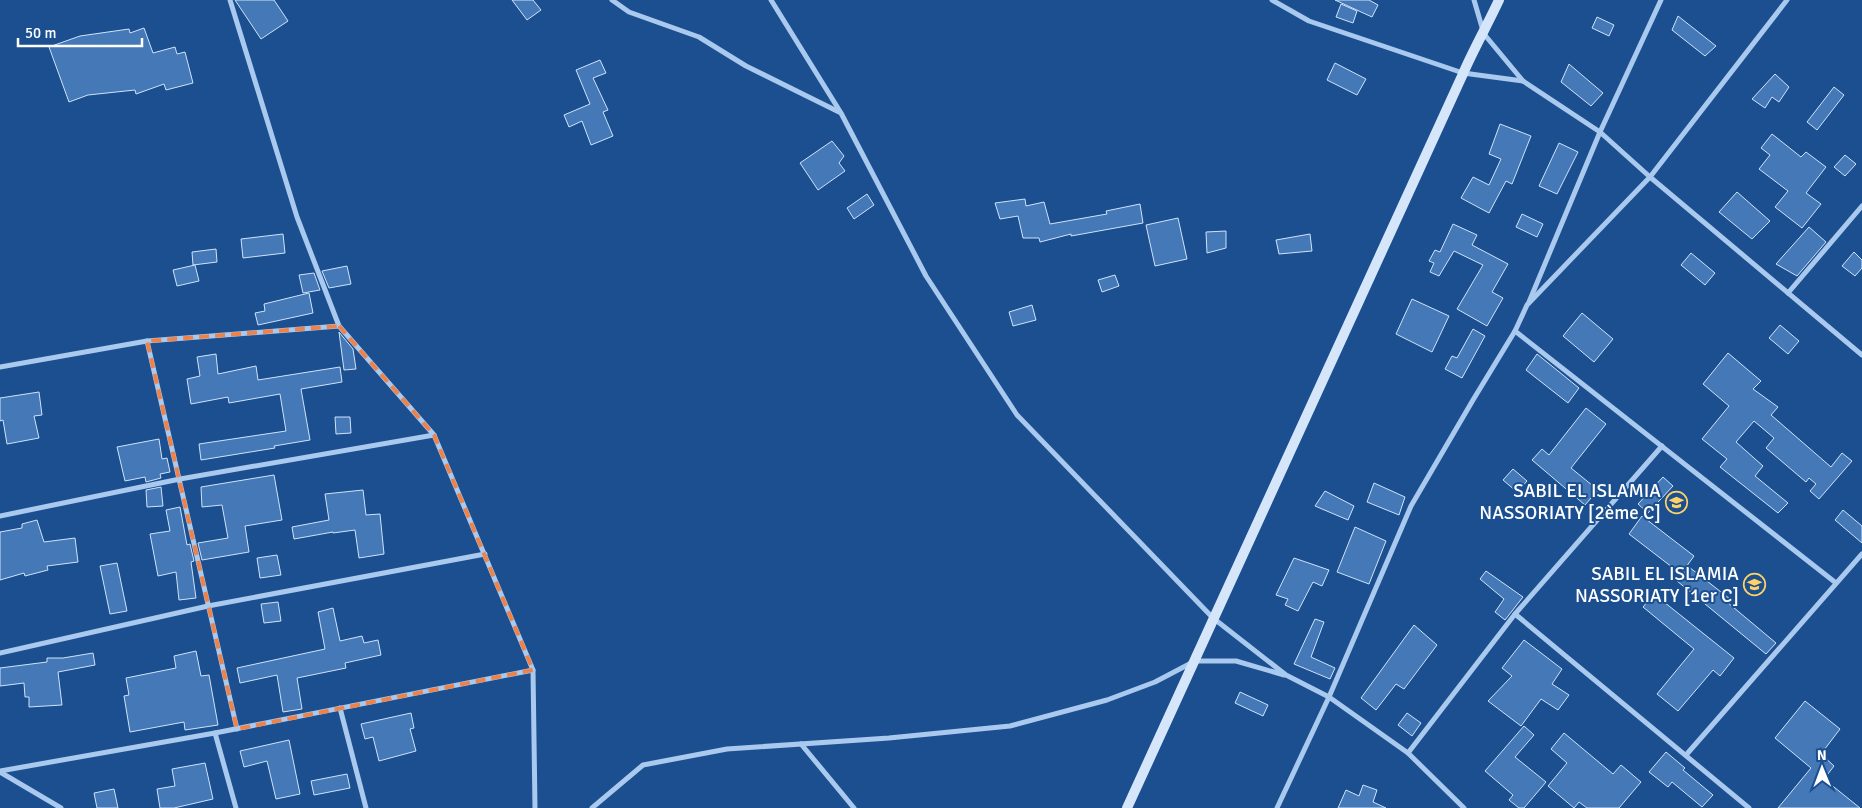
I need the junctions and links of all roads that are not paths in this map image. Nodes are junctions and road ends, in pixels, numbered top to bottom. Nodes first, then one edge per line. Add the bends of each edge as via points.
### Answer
1 (230, 0) edge
2 (612, 0) edge
3 (771, 0) edge
4 (1272, 0) edge
5 (1474, 0) edge
6 (1499, 0) edge
7 (1661, 0) edge
8 (1787, 0) edge
9 (1484, 34) junction
10 (1463, 73) junction
11 (1523, 81) junction
12 (841, 113) junction
13 (1600, 132) junction
14 (1650, 177) junction
15 (1862, 206) edge
16 (1788, 293) junction
17 (1527, 305) junction
18 (338, 326) junction
19 (1515, 331) junction
20 (147, 341) junction
21 (1862, 355) edge
22 (0, 367) edge
23 (434, 435) junction
24 (1662, 446) junction
25 (180, 479) junction
26 (0, 516) edge
27 (485, 554) junction
28 (1862, 554) edge
29 (1836, 584) junction
30 (208, 606) junction
31 (1515, 614) junction
32 (1213, 618) junction
33 (0, 652) edge
34 (1195, 661) junction
35 (533, 670) junction
36 (1286, 676) junction
37 (1329, 697) junction
38 (340, 708) junction
39 (237, 729) junction
40 (215, 734) junction
41 (801, 744) junction
42 (1408, 753) junction
43 (1686, 755) junction
44 (0, 771) edge
45 (61, 808) edge
46 (236, 808) edge
47 (366, 808) edge
48 (535, 808) edge
49 (592, 808) edge
50 (854, 808) edge
51 (1127, 808) edge
52 (1277, 808) edge
53 (1464, 808) edge
54 (1749, 808) edge

1 - 18 street via 297,217
2 - 12 street via 629,12 699,37 746,66
3 - 12 street
4 - 10 street via 1309,20
5 - 9 street
6 - 9 street
7 - 13 street
8 - 14 street
9 - 10 street
9 - 11 street
10 - 11 street
10 - 32 street
11 - 13 street
12 - 32 street via 926,276 1017,415
13 - 14 street
13 - 17 street
14 - 16 street
14 - 17 street
15 - 16 street
16 - 21 street
17 - 19 street
18 - 20 street
18 - 23 street
19 - 24 street
19 - 37 street via 1411,506
20 - 22 street
20 - 25 street
23 - 25 street
23 - 27 street
24 - 29 street
24 - 31 street
25 - 26 street
25 - 30 street
27 - 30 street
27 - 35 street
28 - 29 street
29 - 43 street
30 - 33 street
30 - 39 street
31 - 42 street
31 - 43 street
32 - 34 street
32 - 36 street
34 - 36 street via 1236,661
34 - 41 street via 1155,682 1107,700 1010,726
34 - 51 street
35 - 38 street
35 - 48 street
36 - 37 street
37 - 42 street
37 - 52 street
38 - 39 street
38 - 47 street
39 - 40 street
40 - 44 street
40 - 46 street
41 - 49 street via 727,749 643,765
41 - 50 street
42 - 53 street
43 - 54 street
44 - 45 street

